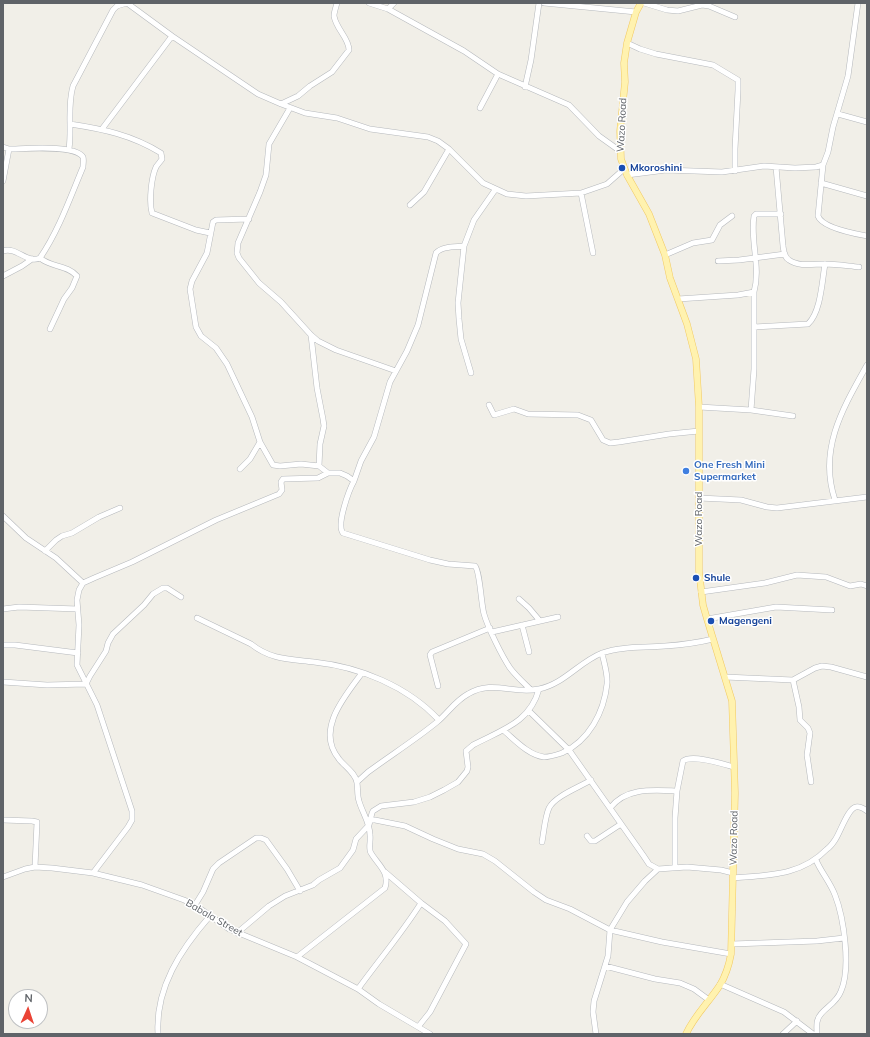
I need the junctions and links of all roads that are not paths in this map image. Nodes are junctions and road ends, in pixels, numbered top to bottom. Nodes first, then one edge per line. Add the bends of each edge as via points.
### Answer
1 (127, 3) edge
2 (337, 3) edge
3 (369, 3) edge
4 (394, 3) edge
5 (539, 3) edge
6 (544, 3) edge
7 (550, 3) edge
8 (641, 3) edge
9 (644, 3) edge
10 (858, 3) edge
11 (388, 8) junction
12 (636, 12) junction
13 (736, 17) dead end
14 (172, 36) junction
15 (627, 43) junction
16 (498, 74) junction
17 (525, 86) junction
18 (281, 104) junction
19 (290, 108) junction
20 (480, 108) dead end
21 (838, 114) junction
22 (867, 122) edge
23 (70, 124) junction
24 (102, 129) junction
25 (3, 147) edge
26 (9, 149) junction
27 (69, 149) junction
28 (448, 149) junction
29 (620, 151) junction
30 (823, 165) junction
31 (776, 167) junction
32 (624, 169) junction
33 (735, 171) junction
34 (627, 175) junction
35 (3, 181) edge
36 (821, 183) junction
37 (495, 190) junction
38 (581, 193) junction
39 (867, 196) edge
40 (410, 205) dead end
41 (781, 214) junction
42 (732, 216) dead end
43 (249, 220) junction
44 (210, 233) junction
45 (867, 236) edge
46 (464, 246) junction
47 (3, 251) edge
48 (593, 253) dead end
49 (784, 254) junction
50 (665, 255) junction
51 (757, 257) junction
52 (40, 258) junction
53 (32, 260) junction
54 (718, 261) dead end
55 (825, 264) junction
56 (859, 267) dead end
57 (3, 276) edge
58 (754, 292) junction
59 (678, 299) junction
60 (754, 327) junction
61 (50, 329) dead end
62 (311, 335) junction
63 (867, 365) edge
64 (396, 371) junction
65 (471, 373) dead end
66 (489, 405) dead end
67 (699, 407) junction
68 (751, 410) junction
69 (793, 416) dead end
70 (699, 431) junction
71 (260, 442) junction
72 (319, 466) junction
73 (240, 469) dead end
74 (328, 473) junction
75 (354, 481) junction
76 (867, 497) edge
77 (699, 498) junction
78 (835, 500) junction
79 (120, 508) dead end
80 (3, 516) edge
81 (45, 551) junction
82 (83, 583) junction
83 (867, 586) edge
84 (701, 592) junction
85 (181, 597) dead end
86 (519, 599) dead end
87 (3, 608) edge
88 (78, 609) junction
89 (832, 610) dead end
90 (558, 617) dead end
91 (198, 618) dead end
92 (707, 619) junction
93 (540, 621) junction
94 (522, 625) junction
95 (491, 630) junction
96 (713, 639) junction
97 (3, 645) edge
98 (529, 652) dead end
99 (78, 653) junction
100 (602, 653) junction
101 (362, 673) junction
102 (725, 677) junction
103 (867, 677) edge
104 (793, 680) junction
105 (3, 682) edge
106 (86, 684) junction
107 (438, 686) dead end
108 (531, 690) junction
109 (538, 690) junction
110 (529, 711) junction
111 (439, 720) junction
112 (503, 730) junction
113 (569, 750) junction
114 (734, 767) junction
115 (591, 780) junction
116 (357, 782) junction
117 (811, 782) dead end
118 (677, 791) junction
119 (610, 808) junction
120 (363, 812) junction
121 (867, 812) edge
122 (372, 813) junction
123 (3, 820) edge
124 (369, 822) junction
125 (621, 824) junction
126 (587, 836) dead end
127 (542, 842) dead end
128 (816, 860) junction
129 (35, 867) junction
130 (675, 867) junction
131 (658, 869) junction
132 (384, 871) junction
133 (93, 873) junction
134 (733, 876) junction
135 (3, 877) edge
136 (300, 891) junction
137 (421, 903) junction
138 (195, 905) junction
139 (210, 916) junction
140 (610, 930) junction
141 (237, 933) junction
142 (844, 938) junction
143 (732, 944) junction
144 (732, 954) junction
145 (297, 957) junction
146 (605, 966) junction
147 (720, 984) junction
148 (358, 989) junction
149 (709, 1000) junction
150 (797, 1021) junction
151 (418, 1026) junction
152 (158, 1034) edge
153 (430, 1034) edge
154 (596, 1034) edge
155 (686, 1034) edge
156 (783, 1034) edge
157 (813, 1034) edge
158 (817, 1034) edge

1 - 14 street
1 - 23 street via 113,10 73,86 70,97
2 - 18 street via 335,21 349,45 349,50 327,77
3 - 11 street
4 - 11 street
5 - 17 street
6 - 7 street
7 - 12 street
8 - 12 main road, Wazo Road
9 - 13 street via 678,11 702,5 709,6
10 - 21 street via 848,76
11 - 16 street via 464,51
12 - 15 main road, Wazo Road
14 - 18 street via 258,94
14 - 24 street
15 - 29 main road, Wazo Road
15 - 33 street via 656,54 713,65 738,80
16 - 17 street
16 - 20 street
17 - 29 street via 569,104 599,136
18 - 19 street
19 - 28 street via 337,118 370,129 428,137
19 - 43 street via 269,144 266,175
21 - 22 street
21 - 30 street
23 - 24 street
23 - 27 street
24 - 44 street via 132,137 161,153 162,159 153,180 152,213
25 - 26 street
26 - 27 street
26 - 35 street
27 - 52 street via 83,157 83,167 64,215
28 - 37 street via 483,183
28 - 40 street via 424,192
29 - 32 main road, Wazo Road
30 - 31 street
30 - 36 street
31 - 33 street via 750,167
31 - 41 street
32 - 34 main road, Wazo Road
32 - 38 street via 607,184
33 - 34 street via 666,170
34 - 50 main road, Wazo Road via 649,214
36 - 39 street
36 - 45 street via 819,220 826,225
37 - 38 street via 526,196
37 - 46 street via 474,220
38 - 48 street
41 - 49 street
41 - 51 street via 754,215
42 - 50 street via 720,225 712,240 692,243
43 - 44 street via 216,220
43 - 62 street via 237,248 239,258 259,283 290,311
44 - 71 street via 207,253 190,289 196,327 227,364 252,417
46 - 64 street via 436,252 418,325
46 - 65 street via 458,303 461,339
47 - 53 street via 10,250
49 - 51 street
49 - 55 street via 788,260 798,263
50 - 59 main road, Wazo Road
51 - 54 street
51 - 58 street
52 - 53 street
52 - 61 street via 77,276
53 - 57 street
55 - 56 street
55 - 60 street via 815,316 808,324
58 - 59 street
58 - 60 street
59 - 67 main road, Wazo Road via 696,359
60 - 68 street
62 - 64 street via 336,350
62 - 72 street via 314,372 324,426
63 - 78 street via 842,413 830,446 830,487
64 - 75 street via 390,382 374,437
66 - 70 street via 494,415 514,409 528,414 571,414 588,418 603,440 610,443
67 - 68 street
67 - 70 main road, Wazo Road
68 - 69 street
70 - 77 main road, Wazo Road
71 - 72 street via 276,466
71 - 73 street via 250,459
72 - 74 street
74 - 75 street via 340,473
74 - 82 street via 318,478 283,480 281,492 274,497 216,520
75 - 95 street via 344,507 341,531 430,560 475,566 478,572 481,603
76 - 78 street
77 - 78 street via 741,500 777,508
77 - 84 main road, Wazo Road
79 - 81 street via 62,536
80 - 81 street via 26,538
81 - 82 street
82 - 88 street via 78,595
83 - 84 street via 850,586 826,577 797,575 765,583
84 - 92 main road, Wazo Road
85 - 106 street via 167,588 153,594 113,634
86 - 93 street
87 - 88 street
88 - 99 street
89 - 92 street via 776,607
90 - 93 street
91 - 101 street via 264,653 292,660 351,668
92 - 96 main road, Wazo Road
93 - 94 street
94 - 95 street
94 - 98 street
95 - 107 street via 432,652 430,655
95 - 108 street via 510,668
96 - 100 street via 690,644
96 - 102 main road, Wazo Road
97 - 99 street
99 - 106 street via 77,665
100 - 109 street via 561,680
100 - 113 street via 608,682 605,697 586,736
101 - 111 street via 410,695
101 - 116 street via 336,712 329,732 334,752
102 - 104 street
102 - 114 main road, Wazo Road via 732,701
103 - 104 street via 822,666
104 - 117 street via 800,720 810,733 807,755
105 - 106 street
106 - 133 street via 97,705 132,811 132,820 128,827
108 - 109 street
108 - 111 street via 490,686 479,689 457,702
109 - 110 street
110 - 112 street
110 - 113 street
111 - 116 street
112 - 113 street via 534,754 554,756
112 - 122 street via 468,749 467,771 458,782 430,797 382,806
113 - 115 street
114 - 118 street via 685,759
114 - 134 main road, Wazo Road
115 - 119 street
115 - 127 street via 551,804
116 - 120 street
118 - 119 street via 637,791 621,797
118 - 130 street
119 - 125 street
120 - 122 street
120 - 124 street
121 - 128 street via 860,807 853,808 836,840
122 - 124 street
123 - 129 street via 37,822
124 - 132 street via 370,852
124 - 136 street via 340,868
124 - 140 street via 405,826 458,849 483,854 546,900 570,909
125 - 126 street via 595,841
125 - 131 street via 650,864
128 - 134 street via 789,872
128 - 142 street via 838,902
129 - 133 street, Babala Street
129 - 135 street, Babala Street
130 - 131 street
130 - 134 street via 705,868
131 - 140 street via 626,902
132 - 137 street
132 - 145 street via 387,882 384,888
133 - 138 street, Babala Street via 142,885
134 - 143 main road, Wazo Road
136 - 138 street via 266,840 256,838 214,869
136 - 141 street via 285,896 269,906
137 - 148 street
137 - 151 street via 444,921 466,944 430,1012
138 - 139 street, Babala Street
139 - 141 street, Babala Street
139 - 152 street via 195,933 167,981 159,1004
140 - 144 street
140 - 146 street
141 - 145 street, Babala Street
142 - 143 street
142 - 158 street via 847,969 844,983 838,999 818,1018
143 - 144 main road, Wazo Road
144 - 147 main road, Wazo Road
145 - 148 street, Babala Street
146 - 149 street via 680,983
146 - 154 street via 594,1001
147 - 149 main road, Wazo Road
147 - 150 street via 784,1012
148 - 151 street, Babala Street
149 - 155 main road, Wazo Road
150 - 156 street
150 - 157 street
151 - 153 street, Babala Street

